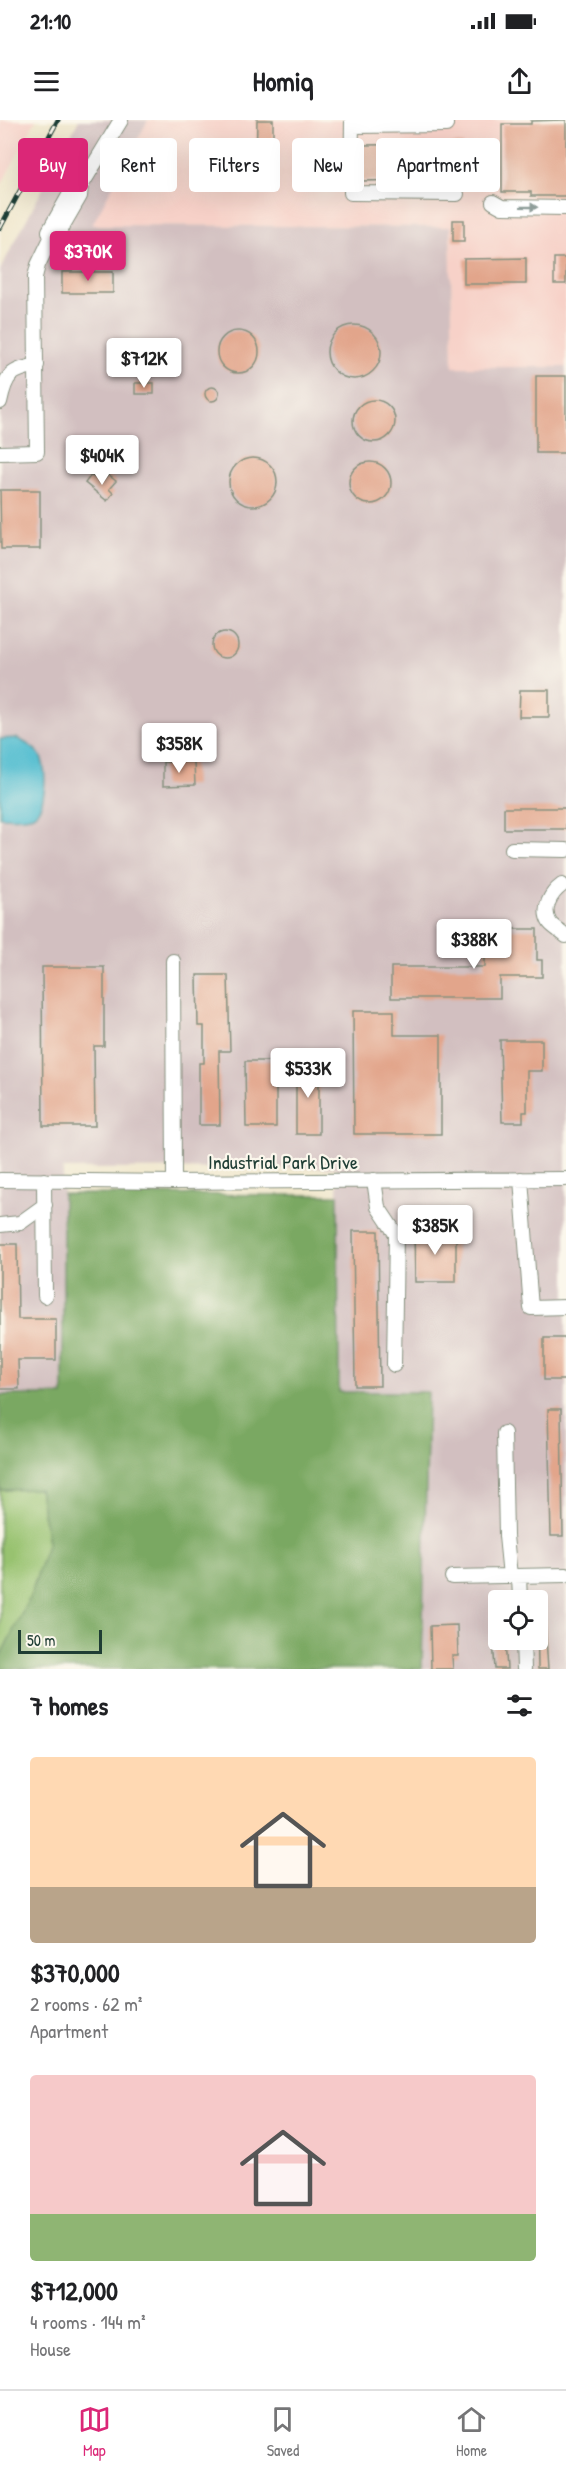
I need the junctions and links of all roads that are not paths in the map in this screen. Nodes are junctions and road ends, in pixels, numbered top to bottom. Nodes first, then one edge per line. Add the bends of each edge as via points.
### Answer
1 (121, 120) edge
2 (446, 120) edge
3 (352, 123) edge
4 (457, 194) dead end
5 (493, 202) dead end
6 (566, 208) edge
7 (37, 365) junction
8 (0, 402) edge
9 (0, 453) edge
10 (512, 849) dead end
11 (566, 850) edge
12 (562, 885) dead end
13 (566, 936) edge
14 (172, 961) dead end
15 (521, 1179) junction
16 (566, 1179) edge
17 (0, 1180) edge
18 (44, 1180) junction
19 (375, 1180) junction
20 (174, 1182) junction
21 (45, 1205) junction
22 (0, 1225) edge
23 (45, 1296) dead end
24 (566, 1307) edge
25 (394, 1365) dead end
26 (504, 1433) dead end
27 (566, 1575) edge
28 (515, 1576) junction
29 (452, 1577) dead end
30 (518, 1590) edge
31 (524, 1650) edge
32 (525, 1669) edge

1 - 7 street via 49,231 51,238 35,277
2 - 3 street via 446,125
3 - 4 street via 351,193
5 -> 6 street via 502,207
7 - 8 street via 8,376
7 - 9 street via 37,452
10 - 11 street
12 - 13 street via 548,901 548,912 550,923
14 - 20 street
15 - 16 street, Industrial Park Drive
15 - 19 street, Industrial Park Drive
15 - 24 street via 531,1308
17 - 18 street, Industrial Park Drive
18 - 20 street, Industrial Park Drive
18 - 21 street
19 - 20 street, Industrial Park Drive
19 - 25 street via 378,1207 396,1234
21 - 22 street via 20,1223
21 - 23 street
26 - 28 street via 506,1536
27 - 28 street
28 - 29 street
28 - 30 street
31 - 32 street

